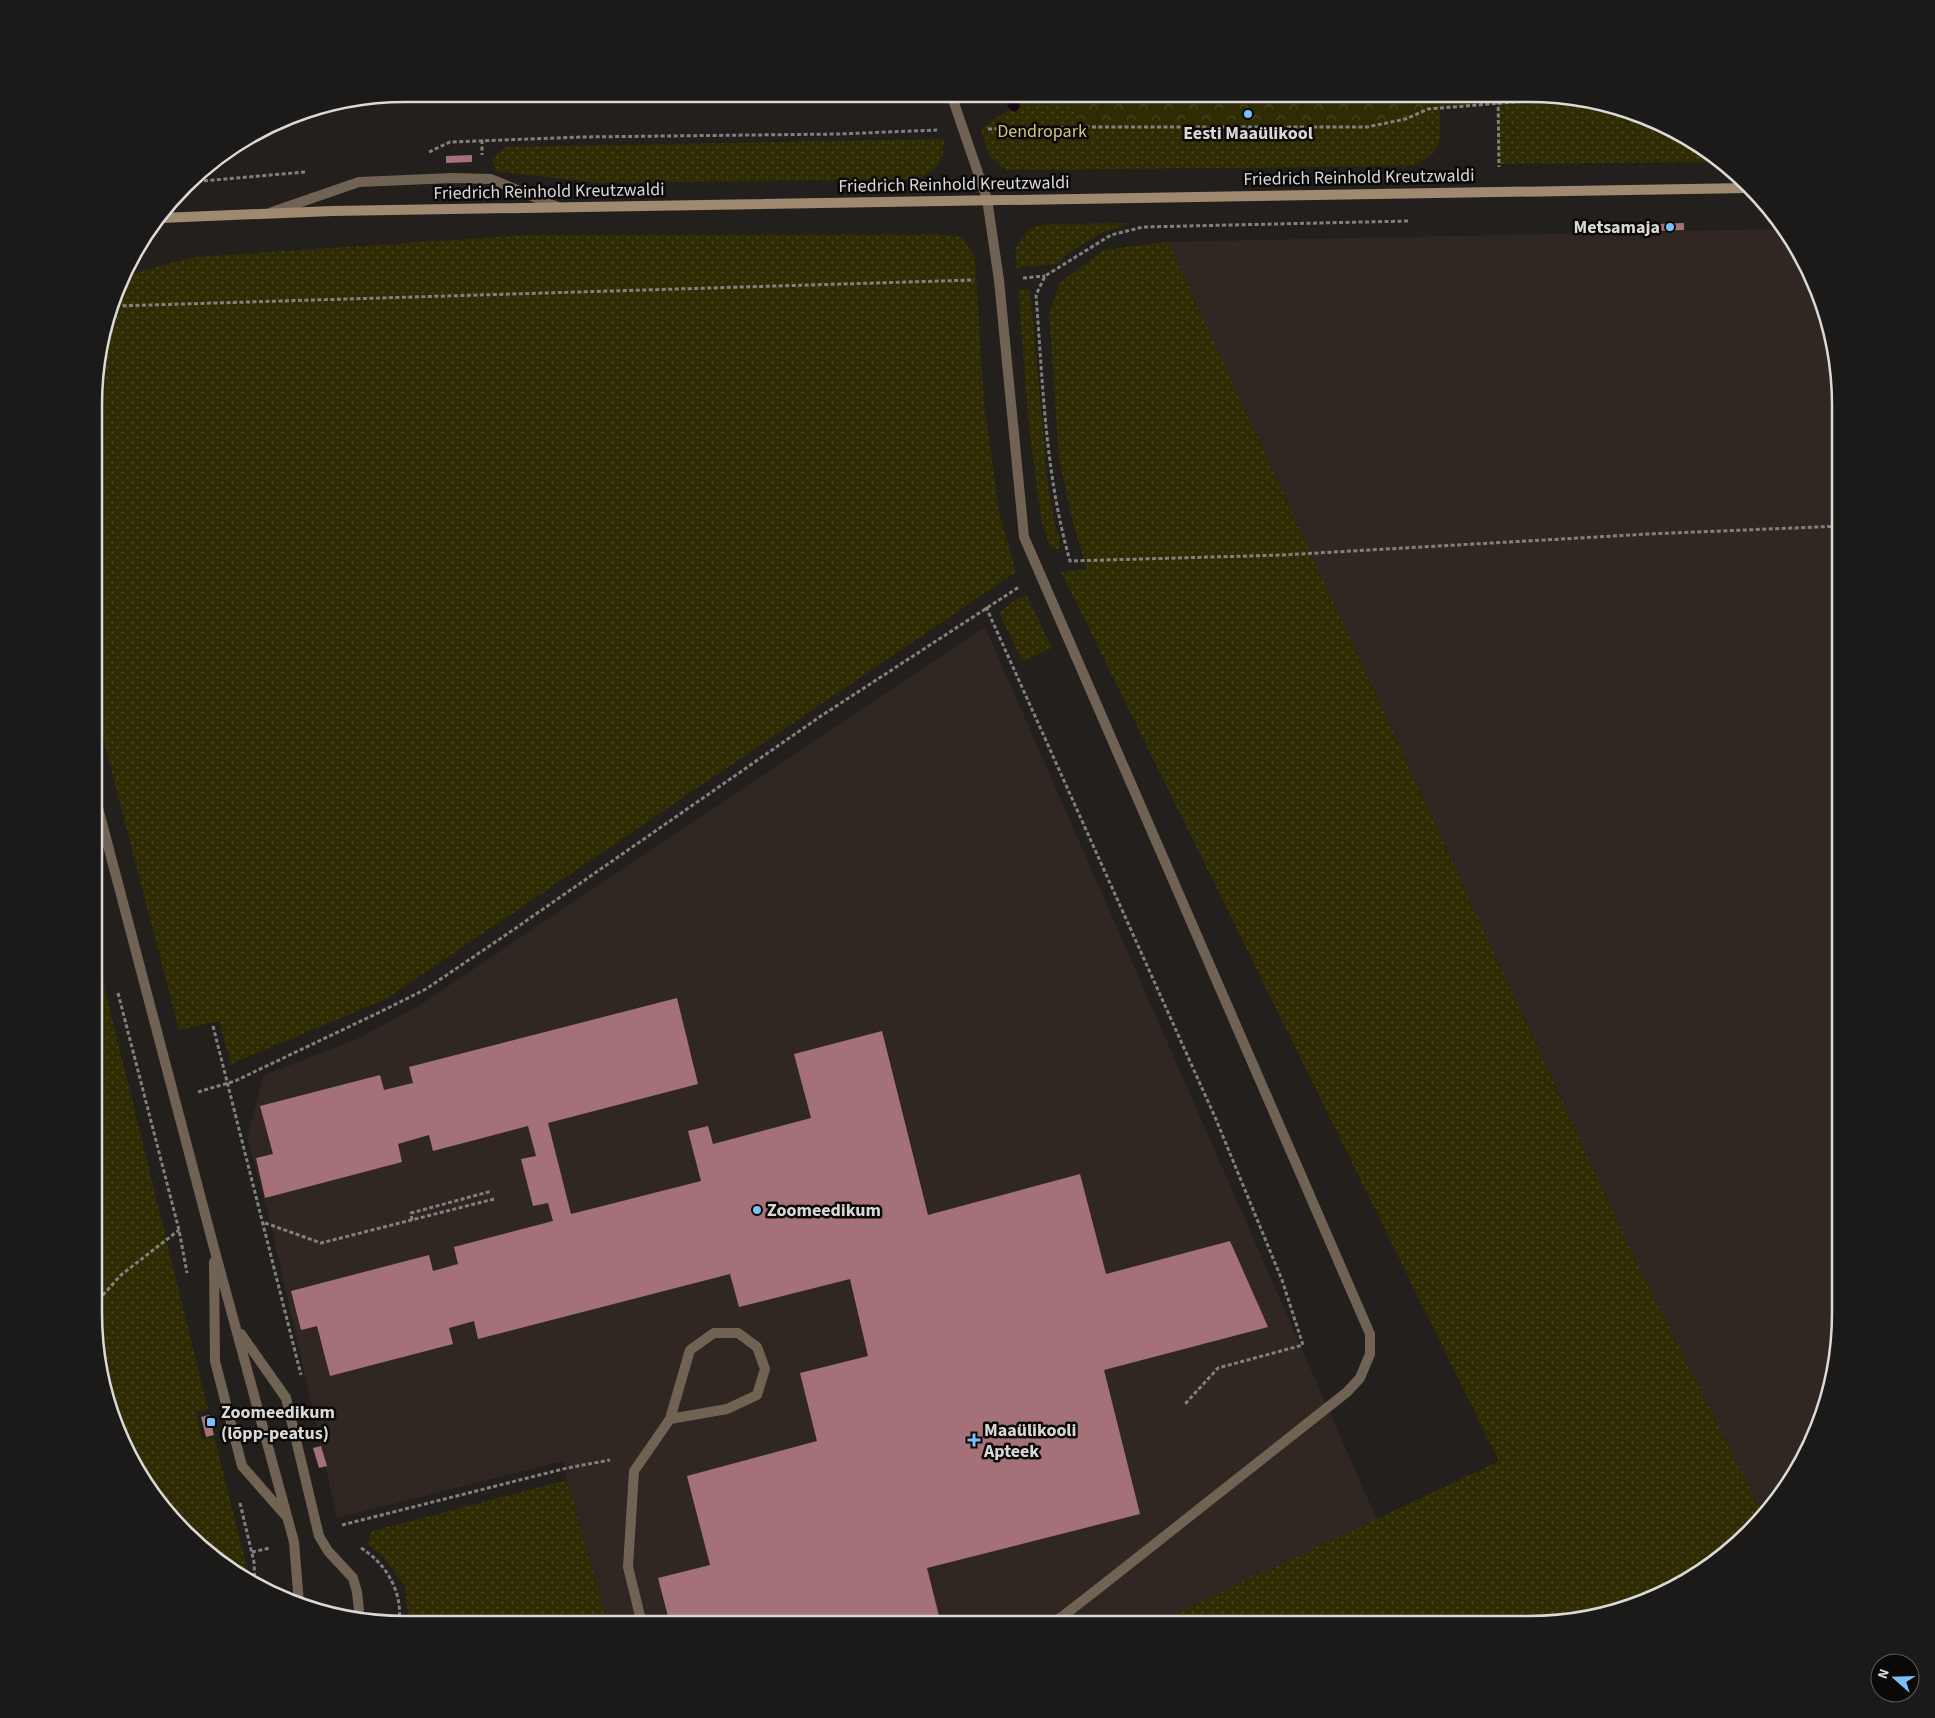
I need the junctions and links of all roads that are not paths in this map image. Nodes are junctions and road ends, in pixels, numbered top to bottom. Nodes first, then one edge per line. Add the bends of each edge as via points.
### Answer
1 (955, 103) edge
2 (1741, 188) edge
3 (987, 199) junction
4 (558, 207) junction
5 (266, 214) junction
6 (168, 218) edge
7 (102, 823) edge
8 (214, 1248) junction
9 (236, 1327) junction
10 (670, 1419) junction
11 (286, 1516) junction
12 (298, 1595) edge
13 (358, 1612) edge
14 (640, 1616) edge
15 (1063, 1616) edge

1 - 3 lane
2 - 3 main road, Friedrich Reinhold Kreutzwaldi
3 - 4 main road, Friedrich Reinhold Kreutzwaldi
3 - 15 lane via 1000,280 1024,538 1370,1334 1370,1354 1360,1378 1347,1392
4 - 5 main road, Friedrich Reinhold Kreutzwaldi
4 - 5 lane via 491,180 452,178 359,182
5 - 6 main road, Friedrich Reinhold Kreutzwaldi
7 - 8 lane
8 - 9 lane
8 - 11 lane via 216,1361 242,1466
9 - 11 lane
9 - 13 lane via 286,1398 319,1536 353,1578
10 - 10 lane via 727,1409 756,1395 765,1369 757,1347 738,1333 714,1333 690,1350
10 - 14 lane via 634,1471 628,1567
11 - 12 lane via 294,1542

